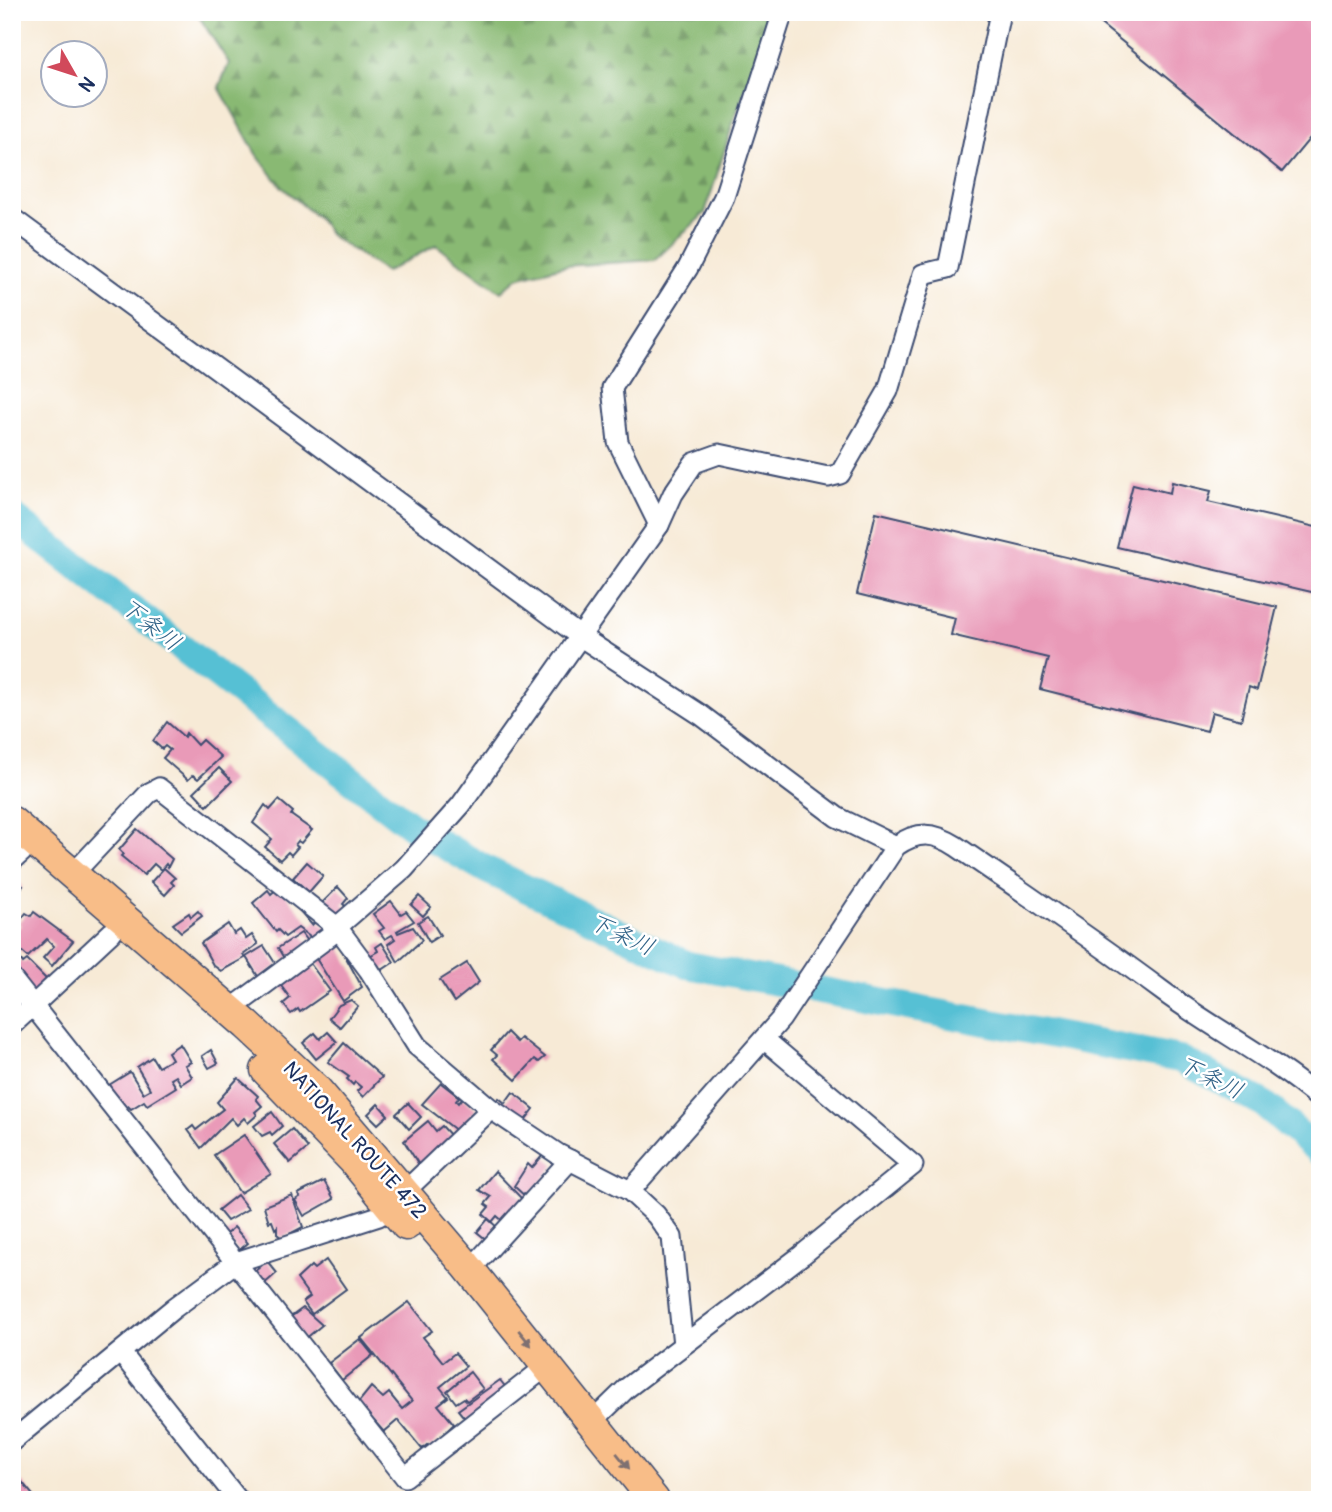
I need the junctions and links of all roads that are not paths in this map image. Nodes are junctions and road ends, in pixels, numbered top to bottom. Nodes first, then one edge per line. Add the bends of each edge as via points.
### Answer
1 (783, 12) edge
2 (1000, 12) edge
3 (12, 218) edge
4 (659, 525) junction
5 (580, 637) junction
6 (12, 822) edge
7 (896, 846) junction
8 (15, 852) edge
9 (72, 875) junction
10 (338, 928) junction
11 (112, 932) junction
12 (12, 979) edge
13 (35, 1007) junction
14 (230, 1010) junction
15 (12, 1026) edge
16 (764, 1039) junction
17 (1320, 1099) edge
18 (491, 1109) junction
19 (570, 1160) junction
20 (630, 1191) junction
21 (397, 1199) junction
22 (236, 1262) junction
23 (470, 1270) junction
24 (683, 1345) junction
25 (121, 1353) junction
26 (539, 1372) junction
27 (592, 1422) junction
28 (12, 1441) edge
29 (238, 1500) edge
30 (628, 1500) edge
31 (654, 1500) edge

1 - 4 street via 724,197 688,268 611,388 618,442
2 - 4 street via 948,268 923,274 888,391 840,474 828,477 719,454 694,463
3 - 5 street
4 - 5 street
5 - 7 street via 701,715 837,817
5 - 10 street via 461,805 404,869
6 - 9 highway, NATIONAL ROUTE 472
7 - 16 street
7 - 17 street via 912,835 941,837 1285,1070
8 - 11 highway, NATIONAL ROUTE 472
9 - 10 street via 149,793 159,788
9 - 14 highway, NATIONAL ROUTE 472
10 - 14 street
10 - 18 street via 417,1046
11 - 13 street
11 - 21 highway, NATIONAL ROUTE 472 via 235,1040
12 - 13 street
13 - 15 street
13 - 22 street
14 - 21 highway, NATIONAL ROUTE 472 via 315,1088
16 - 20 street
16 - 24 street via 913,1165
18 - 19 street
18 - 21 street
19 - 20 street
19 - 23 street
20 - 24 street via 672,1237
21 - 22 street via 379,1216
21 - 23 highway, NATIONAL ROUTE 472
21 - 26 highway, NATIONAL ROUTE 472
22 - 25 street
22 - 26 street via 405,1477
23 -> 26 highway, NATIONAL ROUTE 472
24 - 27 street
25 - 28 street
25 - 29 street
26 - 27 highway, NATIONAL ROUTE 472
26 - 30 highway, NATIONAL ROUTE 472
27 -> 31 highway, NATIONAL ROUTE 472

